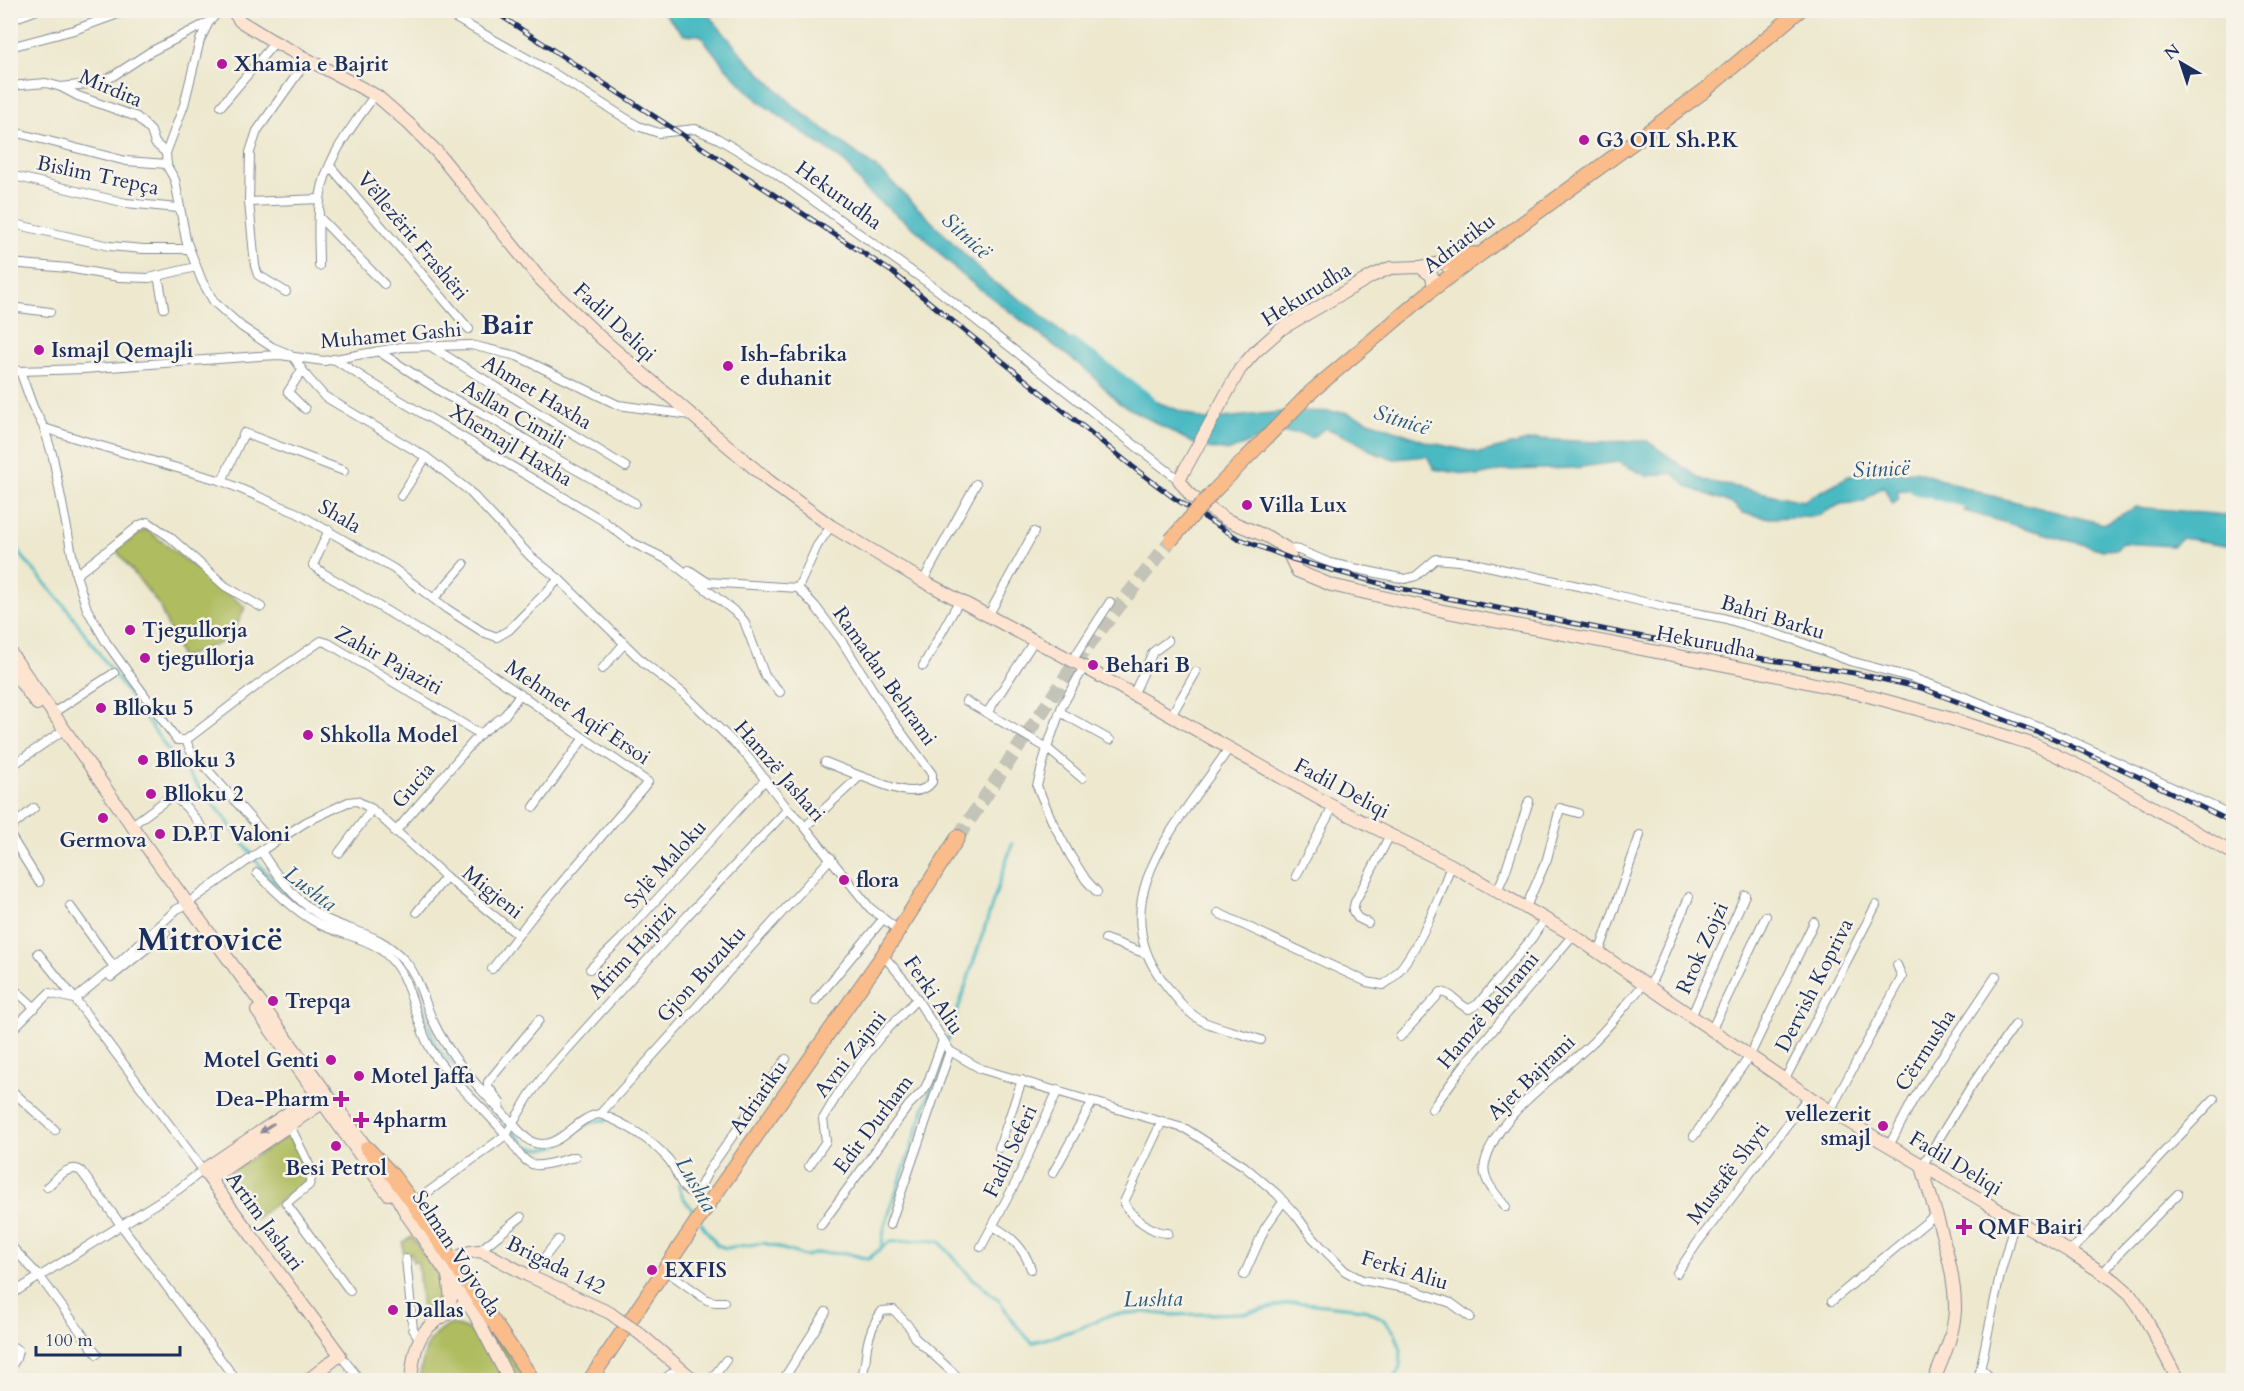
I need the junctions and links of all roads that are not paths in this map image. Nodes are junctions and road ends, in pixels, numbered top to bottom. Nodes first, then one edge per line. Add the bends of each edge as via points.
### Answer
1 (37, 10) edge
2 (129, 10) edge
3 (220, 10) edge
4 (232, 10) edge
5 (441, 10) edge
6 (1800, 10) edge
7 (10, 20) edge
8 (208, 22) junction
9 (275, 42) junction
10 (10, 47) edge
11 (308, 59) junction
12 (10, 86) edge
13 (61, 87) junction
14 (375, 95) junction
15 (221, 106) dead end
16 (10, 131) edge
17 (166, 153) junction
18 (167, 164) junction
19 (330, 166) junction
20 (10, 175) edge
21 (320, 199) junction
22 (249, 202) junction
23 (178, 208) junction
24 (319, 217) junction
25 (10, 223) edge
26 (189, 249) junction
27 (1479, 253) junction
28 (1444, 262) junction
29 (10, 263) edge
30 (319, 266) dead end
31 (196, 267) junction
32 (1420, 267) junction
33 (158, 276) junction
34 (1449, 276) junction
35 (384, 284) dead end
36 (1434, 288) junction
37 (286, 292) dead end
38 (10, 307) edge
39 (164, 308) dead end
40 (50, 312) dead end
41 (469, 329) dead end
42 (430, 346) junction
43 (378, 351) junction
44 (297, 358) junction
45 (334, 359) junction
46 (10, 369) edge
47 (302, 370) junction
48 (20, 371) junction
49 (304, 409) dead end
50 (691, 415) junction
51 (44, 428) junction
52 (426, 457) junction
53 (626, 467) dead end
54 (344, 471) dead end
55 (1179, 480) junction
56 (222, 481) junction
57 (976, 484) dead end
58 (401, 496) dead end
59 (635, 503) dead end
60 (831, 526) junction
61 (329, 530) junction
62 (1034, 532) dead end
63 (1171, 540) tunnel mouth
64 (1286, 548) junction
65 (670, 561) junction
66 (464, 564) dead end
67 (76, 575) junction
68 (559, 579) junction
69 (923, 581) junction
70 (798, 588) junction
71 (433, 598) junction
72 (959, 601) junction
73 (1110, 602) dead end
74 (261, 607) dead end
75 (988, 616) junction
76 (1034, 641) junction
77 (1168, 641) dead end
78 (624, 644) junction
79 (10, 652) edge
80 (1072, 661) junction
81 (923, 666) dead end
82 (1084, 667) junction
83 (10, 668) edge
84 (602, 669) dead end
85 (1196, 672) dead end
86 (114, 673) dead end
87 (780, 692) dead end
88 (520, 694) junction
89 (1132, 695) junction
90 (966, 701) dead end
91 (1060, 712) junction
92 (52, 713) junction
93 (987, 713) junction
94 (1171, 716) junction
95 (58, 734) junction
96 (480, 734) junction
97 (583, 739) junction
98 (1110, 740) dead end
99 (186, 741) junction
100 (1047, 748) junction
101 (1229, 748) junction
102 (825, 762) dead end
103 (10, 767) edge
104 (860, 776) junction
105 (1082, 778) dead end
106 (765, 780) junction
107 (1528, 801) dead end
108 (534, 807) dead end
109 (1333, 807) junction
110 (34, 808) dead end
111 (788, 809) junction
112 (372, 810) junction
113 (1578, 813) dead end
114 (2234, 816) edge
115 (132, 825) junction
116 (805, 827) junction
117 (10, 828) edge
118 (396, 832) junction
119 (10, 835) edge
120 (1390, 835) junction
121 (1640, 835) dead end
122 (208, 836) dead end
123 (958, 837) tunnel mouth
124 (271, 844) junction
125 (259, 852) junction
126 (339, 853) dead end
127 (2234, 854) edge
128 (831, 858) junction
129 (1451, 865) junction
130 (257, 873) dead end
131 (1296, 876) dead end
132 (446, 877) junction
133 (39, 882) dead end
134 (1497, 891) junction
135 (1097, 892) dead end
136 (1745, 895) dead end
137 (1689, 897) dead end
138 (186, 904) junction
139 (1876, 905) dead end
140 (70, 906) dead end
141 (1526, 907) junction
142 (417, 912) dead end
143 (1218, 913) dead end
144 (1767, 916) dead end
145 (1545, 918) junction
146 (883, 919) junction
147 (1814, 922) dead end
148 (1368, 923) dead end
149 (898, 931) junction
150 (166, 933) dead end
151 (518, 935) junction
152 (1573, 935) junction
153 (1105, 939) dead end
154 (38, 953) dead end
155 (1599, 953) junction
156 (1148, 954) junction
157 (883, 955) junction
158 (1897, 964) dead end
159 (114, 967) junction
160 (492, 969) dead end
161 (590, 969) dead end
162 (1996, 976) dead end
163 (10, 985) edge
164 (1647, 986) junction
165 (917, 999) junction
166 (76, 1001) junction
167 (815, 1001) dead end
168 (35, 1008) junction
169 (1691, 1017) junction
170 (539, 1020) dead end
171 (2015, 1025) dead end
172 (1711, 1031) junction
173 (10, 1032) edge
174 (1400, 1037) dead end
175 (1261, 1040) dead end
176 (946, 1046) junction
177 (448, 1047) junction
178 (436, 1057) junction
179 (1749, 1057) junction
180 (786, 1059) dead end
181 (1023, 1080) junction
182 (1784, 1081) junction
183 (10, 1089) edge
184 (1058, 1090) junction
185 (323, 1096) junction
186 (1809, 1096) junction
187 (2214, 1098) dead end
188 (1093, 1101) junction
189 (1432, 1109) dead end
190 (500, 1110) junction
191 (1830, 1111) junction
192 (600, 1114) junction
193 (1162, 1121) junction
194 (513, 1124) junction
195 (290, 1126) junction
196 (55, 1130) dead end
197 (506, 1135) junction
198 (1694, 1136) dead end
199 (1889, 1146) junction
200 (367, 1148) joint
201 (999, 1149) dead end
202 (575, 1157) dead end
203 (809, 1166) dead end
204 (1922, 1166) junction
205 (1053, 1173) dead end
206 (206, 1174) junction
207 (47, 1187) dead end
208 (2178, 1194) dead end
209 (1283, 1202) junction
210 (1506, 1207) dead end
211 (410, 1209) junction
212 (1935, 1215) junction
213 (521, 1217) dead end
214 (2015, 1221) junction
215 (123, 1225) junction
216 (821, 1225) dead end
217 (890, 1225) dead end
218 (993, 1226) junction
219 (1168, 1233) dead end
220 (558, 1240) dead end
221 (10, 1245) edge
222 (981, 1247) dead end
223 (479, 1251) junction
224 (2070, 1252) junction
225 (406, 1259) dead end
226 (452, 1259) junction
227 (1031, 1269) dead end
228 (665, 1270) junction
229 (1677, 1273) dead end
230 (2103, 1273) junction
231 (448, 1274) junction
232 (527, 1275) junction
233 (1244, 1275) dead end
234 (40, 1277) junction
235 (350, 1291) dead end
236 (10, 1295) edge
237 (1832, 1301) dead end
238 (724, 1302) dead end
239 (468, 1303) junction
240 (826, 1312) dead end
241 (442, 1317) junction
242 (1470, 1317) dead end
243 (419, 1338) junction
244 (10, 1345) edge
245 (97, 1354) dead end
246 (340, 1356) junction
247 (726, 1360) dead end
248 (680, 1367) junction
249 (10, 1368) edge
250 (1980, 1368) junction
251 (236, 1380) edge
252 (308, 1380) edge
253 (360, 1380) edge
254 (411, 1380) edge
255 (508, 1380) edge
256 (533, 1380) edge
257 (590, 1380) edge
258 (663, 1380) edge
259 (694, 1380) edge
260 (711, 1380) edge
261 (783, 1380) edge
262 (860, 1380) edge
263 (961, 1380) edge
264 (1934, 1380) edge
265 (1978, 1380) edge
266 (1993, 1380) edge
267 (2178, 1380) edge

1 - 7 street
2 - 10 street via 75,30
3 - 8 street
4 - 9 street, Fadil Deliqi via 240,21
5 - 55 street, Hekurudha via 638,126 659,133 695,129 771,170 939,291
6 - 27 main road, Adriatiku via 1704,91
8 - 13 street via 113,76 97,83
8 - 17 street
9 - 11 street, Fadil Deliqi
9 - 15 street
11 - 14 street, Fadil Deliqi
11 - 22 street via 257,131 250,152
12 - 13 street via 46,83
13 - 17 street, Mirdita via 136,117
14 - 19 street, Vëllezërit Frashëri via 344,136
14 - 50 street, Fadil Deliqi via 437,152 540,279
16 - 18 street via 126,161
17 - 18 street
18 - 23 street via 175,180
19 - 21 street, Vëllezërit Frashëri
19 - 41 street, Vëllezërit Frashëri
20 - 23 street, Bislim Trepça via 126,203
21 - 22 street
21 - 24 street, Vëllezërit Frashëri
22 - 37 street via 258,275
23 - 26 street
24 - 30 street, Vëllezërit Frashëri
24 - 35 street
25 - 26 street via 110,246
26 - 31 street
27 - 28 main road
27 - 34 main road, Adriatiku
28 - 32 street, Hekurudha
28 - 34 street
29 - 33 street via 119,277
31 - 33 street
31 - 44 street via 214,302 226,314 272,347
32 - 36 street via 1432,276
32 - 55 street, Hekurudha via 1390,268 1372,276 1281,329 1240,369
33 - 39 street
34 - 36 main road, Adriatiku
36 - 63 main road, Adriatiku, bridge via 1312,391 1214,490
38 - 40 street
42 - 43 street, Muhamet Gashi
42 - 50 street, Muhamet Gashi via 481,347 517,356 618,405
42 - 53 street, Ahmet Haxha
43 - 45 street, Muhamet Gashi
43 - 59 street, Asllan Cimili
44 - 45 street, Muhamet Gashi
44 - 47 street, Hamzë Jashari
44 - 48 street, Muhamet Gashi via 280,355
45 - 65 street, Xhemajl Haxha via 602,520 631,542
46 - 48 street, Muhamet Gashi
47 - 49 street via 288,392
47 - 52 street, Hamzë Jashari via 324,396
48 - 51 street
50 - 60 street, Fadil Deliqi via 769,481
51 - 56 street, Shala
51 - 67 street
52 - 58 street
52 - 68 street, Hamzë Jashari via 468,490 531,557
54 - 56 street, Shala via 244,433
55 - 64 street, Hekurudha via 1191,496 1227,520
56 - 61 street, Shala
57 - 69 street
60 - 69 street, Fadil Deliqi
60 - 70 street
61 - 71 street, Shala
61 - 88 street, Mehmet Aqif Ersoi via 313,565 322,573 392,612
62 - 75 street
64 - 114 street, Bahri Barku via 1330,563 1405,579 1416,576 1436,559 1469,562 1723,618 1970,699 2066,738
64 - 127 street, Hekurudha via 1297,571 1331,585 1861,694 2035,745 2097,775
65 - 70 street, Xhemajl Haxha via 707,582
65 - 87 street, Xhemajl Haxha via 742,618 765,676
66 - 71 street
67 - 74 street via 148,522 225,586
67 - 99 street via 87,609 106,642 177,740
68 - 71 street, Shala via 509,630 497,637 483,632
68 - 78 street, Hamzë Jashari
69 - 72 street, Fadil Deliqi
70 - 104 street, Ramadan Behrami via 841,640 932,774 932,782 928,789 910,792
72 - 75 street, Fadil Deliqi
72 - 81 street
73 - 80 street
75 - 76 street, Fadil Deliqi
76 - 80 street, Fadil Deliqi
76 - 93 street
77 - 89 street via 1153,652
78 - 84 street
78 - 106 street, Hamzë Jashari via 727,736
79 - 92 street
80 - 82 street, Fadil Deliqi
82 - 89 street, Fadil Deliqi
82 - 91 street
83 - 95 street
85 - 94 street
86 - 92 street
88 - 96 street, Gucia via 505,715
88 - 97 street, Mehmet Aqif Ersoi
89 - 94 street, Fadil Deliqi
90 - 93 street
91 - 98 street
91 - 100 street
92 - 115 street
93 - 100 street
94 - 101 street, Fadil Deliqi
95 - 103 street
95 - 138 street
96 - 99 street, Zahir Pajaziti via 321,641
96 - 118 street, Gucia
97 - 108 street
97 - 151 street, Mehmet Aqif Ersoi via 648,782
99 - 124 street
100 - 105 street
100 - 135 street via 1037,786 1070,855
101 - 109 street, Fadil Deliqi
101 - 156 street via 1162,846 1146,879 1139,909
102 - 104 street, Ramadan Behrami
104 - 116 street
106 - 111 street, Hamzë Jashari
106 - 161 street, Sylë Maloku
107 - 134 street
109 - 120 street, Fadil Deliqi
109 - 131 street
110 - 117 street
111 - 116 street, Hamzë Jashari
111 - 194 street, Afrim Hajrizi via 580,1034 528,1096
112 - 118 street, Migjeni
112 - 124 street, Migjeni via 357,801 348,802
112 - 126 street
113 - 141 street via 1560,808 1547,859
115 - 122 street via 173,795
115 - 138 street
116 - 128 street, Hamzë Jashari
118 - 132 street, Migjeni
119 - 133 street
120 - 129 street, Fadil Deliqi
120 - 148 street via 1355,902 1353,910
121 - 155 street
123 - 149 main road, Adriatiku
124 - 125 street
125 - 138 street
125 - 177 street via 301,901 326,918 383,941 406,962
128 - 146 street, Hamzë Jashari
128 - 192 street, Gjon Buzuku
129 - 134 street, Fadil Deliqi
129 - 143 street via 1428,921 1396,975 1383,985 1367,982
130 - 178 street via 316,923 381,950 409,988 426,1041
132 - 142 street, Migjeni
132 - 151 street, Migjeni
134 - 141 street, Fadil Deliqi
136 - 169 street, Rrok Zojzi
137 - 164 street
138 - 159 street
138 - 185 street
139 - 182 street, Dervish Kopriva
140 - 159 street
141 - 145 street, Fadil Deliqi
144 - 172 street
145 - 152 street, Fadil Deliqi
145 - 174 street via 1478,1004 1465,1008 1441,992
146 - 149 street, Hamzë Jashari
146 - 167 street
147 - 179 street
149 - 157 main road, Adriatiku
150 - 166 street
151 - 160 street, Mehmet Aqif Ersoi
152 - 155 street, Fadil Deliqi
152 - 189 street, Hamzë Behrami
153 - 156 street
154 - 166 street
155 - 164 street, Fadil Deliqi
156 - 175 street via 1159,976 1192,1014 1204,1022
157 - 165 street, Ferki Aliu
157 - 228 main road, Adriatiku
158 - 191 street via 1902,977
159 - 166 street
162 - 199 street, Cërrnusha via 1913,1100
163 - 168 street
164 - 169 street, Fadil Deliqi
164 - 210 street, Ajet Bajrami via 1502,1128 1485,1164 1485,1173
165 - 176 street, Ferki Aliu
165 - 203 street, Avni Zajmi via 880,1037 838,1094 824,1119 826,1141
166 - 168 street via 49,993
166 - 206 street
168 - 173 street
169 - 172 street, Fadil Deliqi
170 - 190 street via 488,1082
171 - 204 street
172 - 179 street, Fadil Deliqi
176 - 181 street, Ferki Aliu via 981,1069
176 - 216 street, Edit Durham via 924,1090
176 - 217 street
177 - 178 street
177 - 190 street
178 - 197 street
179 - 182 street, Fadil Deliqi
179 - 198 street
180 - 192 street via 692,1193 683,1187 668,1159 647,1140
181 - 184 street, Ferki Aliu
181 - 201 street
182 - 186 street, Fadil Deliqi
183 - 196 street
184 - 188 street, Ferki Aliu
184 - 218 street, Fadil Seferi
185 - 195 street
185 - 200 street
185 -> 206 street, Artim Jashari
185 - 211 street, Selman Vojvoda via 384,1189
186 - 191 street, Fadil Deliqi
186 - 229 street, Mustafë Shyti
187 - 224 street
188 - 193 street, Ferki Aliu
188 - 205 street
190 - 194 street
191 - 199 street, Fadil Deliqi
192 - 194 street via 584,1119 548,1144 531,1142
193 - 209 street, Ferki Aliu via 1186,1129 1244,1166
193 - 219 street via 1124,1202 1129,1212 1158,1232
194 - 197 street, Afrim Hajrizi
195 - 206 street
195 - 235 street via 313,1173 309,1185 286,1203
197 - 202 street via 525,1160 536,1166
197 - 211 street, Afrim Hajrizi
199 - 204 street, Fadil Deliqi
200 - 211 main road via 393,1176
204 - 212 street
204 - 214 street, Fadil Deliqi
206 - 215 street
206 - 246 street, Artim Jashari
207 - 215 street via 70,1168 76,1168
208 - 230 street
209 - 233 street via 1265,1228
209 - 242 street, Ferki Aliu via 1353,1276 1451,1303
211 - 226 main road
211 - 231 street, Selman Vojvoda
212 - 237 street
212 - 264 street via 1949,1263 1955,1311
213 - 223 street
214 - 224 street, Fadil Deliqi
214 - 250 street
215 - 234 street
215 - 251 street
218 - 222 street, Fadil Seferi
218 - 227 street, Fadil Seferi via 1019,1245
220 - 232 street
221 - 234 street
223 - 226 street, Brigada 142
223 - 232 street, Brigada 142
224 - 230 street, Fadil Deliqi
225 - 243 street via 413,1329
226 - 256 main road
228 - 238 street via 707,1300
228 - 257 main road, Adriatiku
230 - 267 street, Fadil Deliqi via 2130,1294
231 - 239 street, Selman Vojvoda
231 - 241 street via 451,1299
232 - 248 street, Brigada 142, bridge via 610,1313
234 - 236 street
234 - 245 street
239 - 241 street
239 - 255 street, Selman Vojvoda
240 - 261 street
241 - 243 street via 426,1327
243 - 254 street
244 - 249 street via 18,1350
246 - 252 street
246 - 253 street, Artim Jashari
247 - 260 street
248 - 258 street
248 - 259 street, Brigada 142
250 - 265 street
250 - 266 street
262 - 263 street via 875,1322 882,1311 894,1310 914,1337

